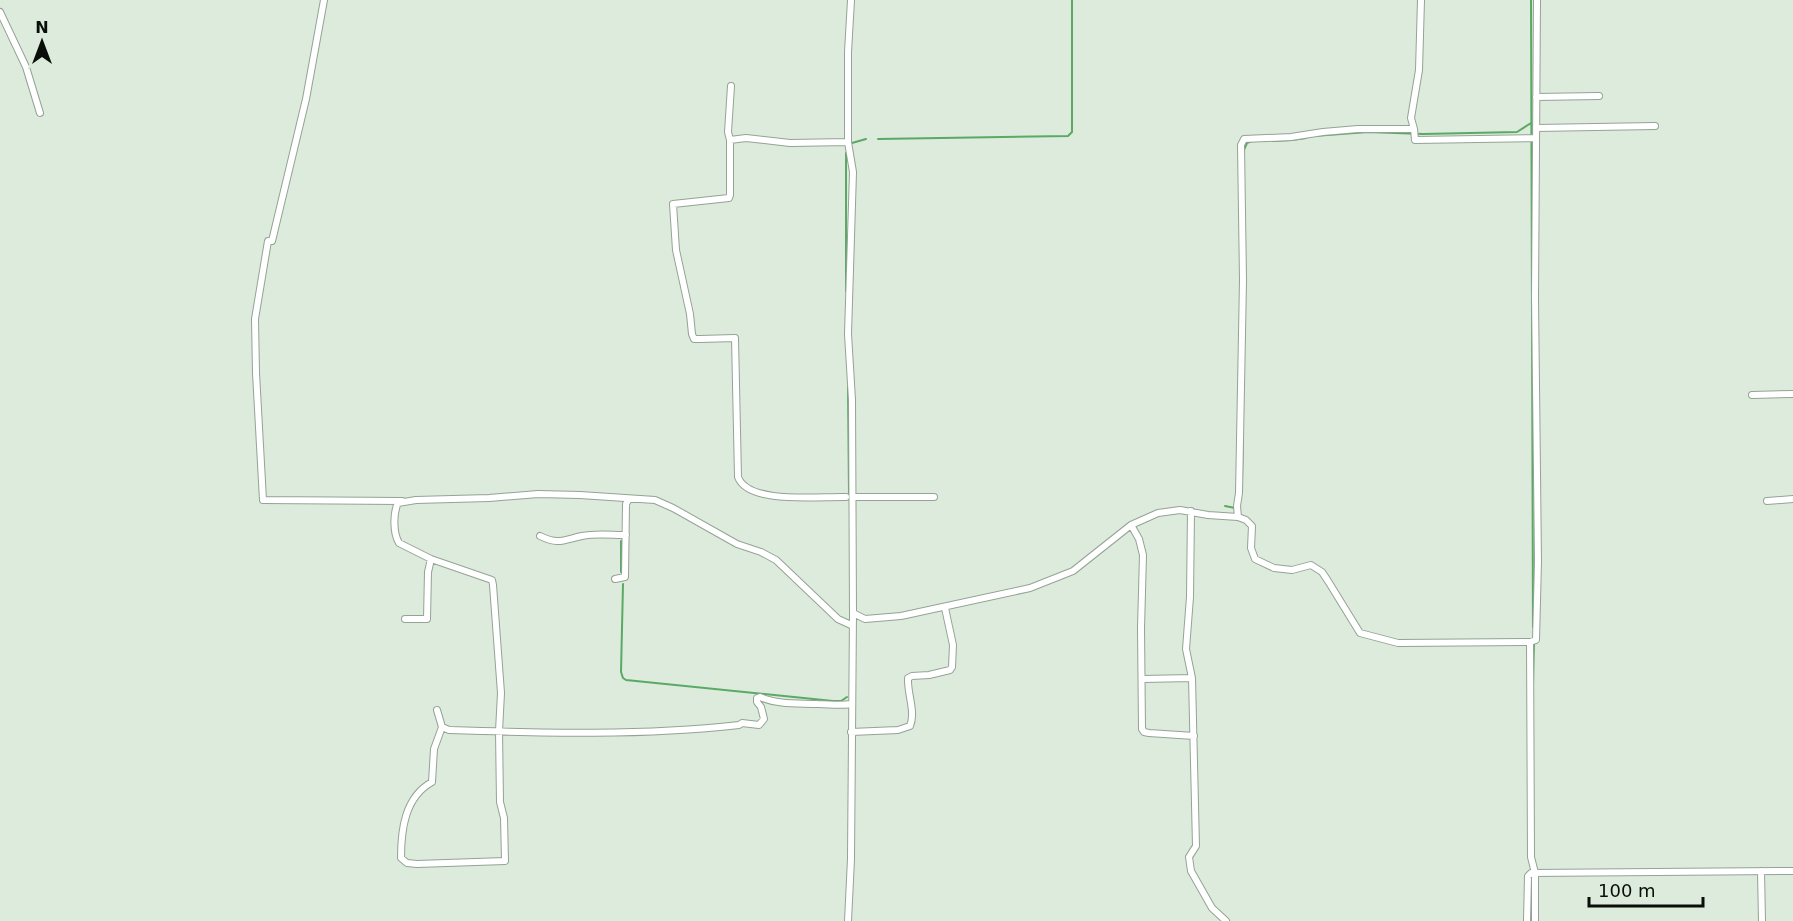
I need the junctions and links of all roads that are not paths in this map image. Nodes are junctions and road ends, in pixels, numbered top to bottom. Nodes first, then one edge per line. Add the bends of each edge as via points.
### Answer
1 (324, 0) edge
2 (850, 0) edge
3 (1420, 0) edge
4 (1537, 0) edge
5 (0, 12) edge
6 (731, 86) dead end
7 (1599, 96) dead end
8 (1536, 97) junction
9 (39, 113) dead end
10 (1655, 126) dead end
11 (1536, 128) junction
12 (1414, 129) junction
13 (1536, 138) junction
14 (730, 140) junction
15 (848, 142) junction
16 (1793, 394) edge
17 (1752, 395) dead end
18 (850, 497) junction
19 (934, 497) dead end
20 (629, 499) junction
21 (1793, 499) edge
22 (1767, 501) dead end
23 (405, 502) junction
24 (1191, 511) junction
25 (1238, 517) junction
26 (1131, 525) junction
27 (626, 535) junction
28 (540, 536) dead end
29 (431, 559) junction
30 (615, 579) dead end
31 (945, 608) junction
32 (853, 613) junction
33 (405, 619) dead end
34 (852, 625) junction
35 (1533, 641) junction
36 (1192, 678) junction
37 (1143, 679) junction
38 (851, 704) junction
39 (437, 710) dead end
40 (442, 727) junction
41 (499, 731) junction
42 (851, 732) junction
43 (1194, 736) junction
44 (1761, 871) junction
45 (1793, 871) edge
46 (1535, 873) junction
47 (848, 921) edge
48 (1226, 921) edge
49 (1527, 921) edge
50 (1535, 921) edge
51 (1762, 921) edge

1 - 23 street via 306,99 272,241 268,241 255,319 263,500
2 - 15 street
3 - 12 street via 1419,70 1411,118
4 - 8 street
5 - 9 street via 26,67
6 - 14 street
7 - 8 street
8 - 11 street
10 - 11 street
11 - 13 street
12 - 13 street via 1415,140
12 - 25 street via 1358,129 1244,139 1241,145 1243,280
13 - 35 street via 1538,561
14 - 15 street
14 - 18 street via 729,198 673,204 675,243 694,339 735,338 740,483 759,494 772,496
15 - 18 street via 853,172 848,334 852,400
16 - 17 street
18 - 19 street
18 - 32 street
20 - 23 street via 538,494
20 - 27 street
20 - 34 street via 655,500 776,560 838,619
21 - 22 street
23 - 29 street via 398,503 395,511 395,538
24 - 25 street
24 - 26 street via 1158,513
24 - 36 street via 1186,649
25 - 35 street via 1252,526 1255,559 1274,568 1293,570 1311,565 1322,572 1360,633 1398,643
26 - 31 street via 1072,571 1029,588
26 - 37 street via 1143,555
27 - 28 street via 583,536 560,542
27 - 30 street via 625,578
29 - 33 street via 427,620
29 - 41 street via 492,580 501,693
31 - 32 street via 865,620
31 - 42 street via 953,645 952,667 908,678 913,719 910,726
32 - 34 street
34 - 38 street
35 - 46 street via 1531,857
36 - 37 street
36 - 43 street
37 - 43 street via 1144,732
38 - 41 street via 793,704 760,697 757,702 764,719 759,724 620,734
38 - 42 street
39 - 40 street
40 - 41 street
40 - 41 street via 434,749 432,782 415,795 407,813 401,858 407,863 506,861
42 - 47 street
43 - 48 street via 1196,846 1189,864 1212,908
44 - 45 street
44 - 46 street
44 - 51 street
46 - 49 street via 1528,876
46 - 50 street

